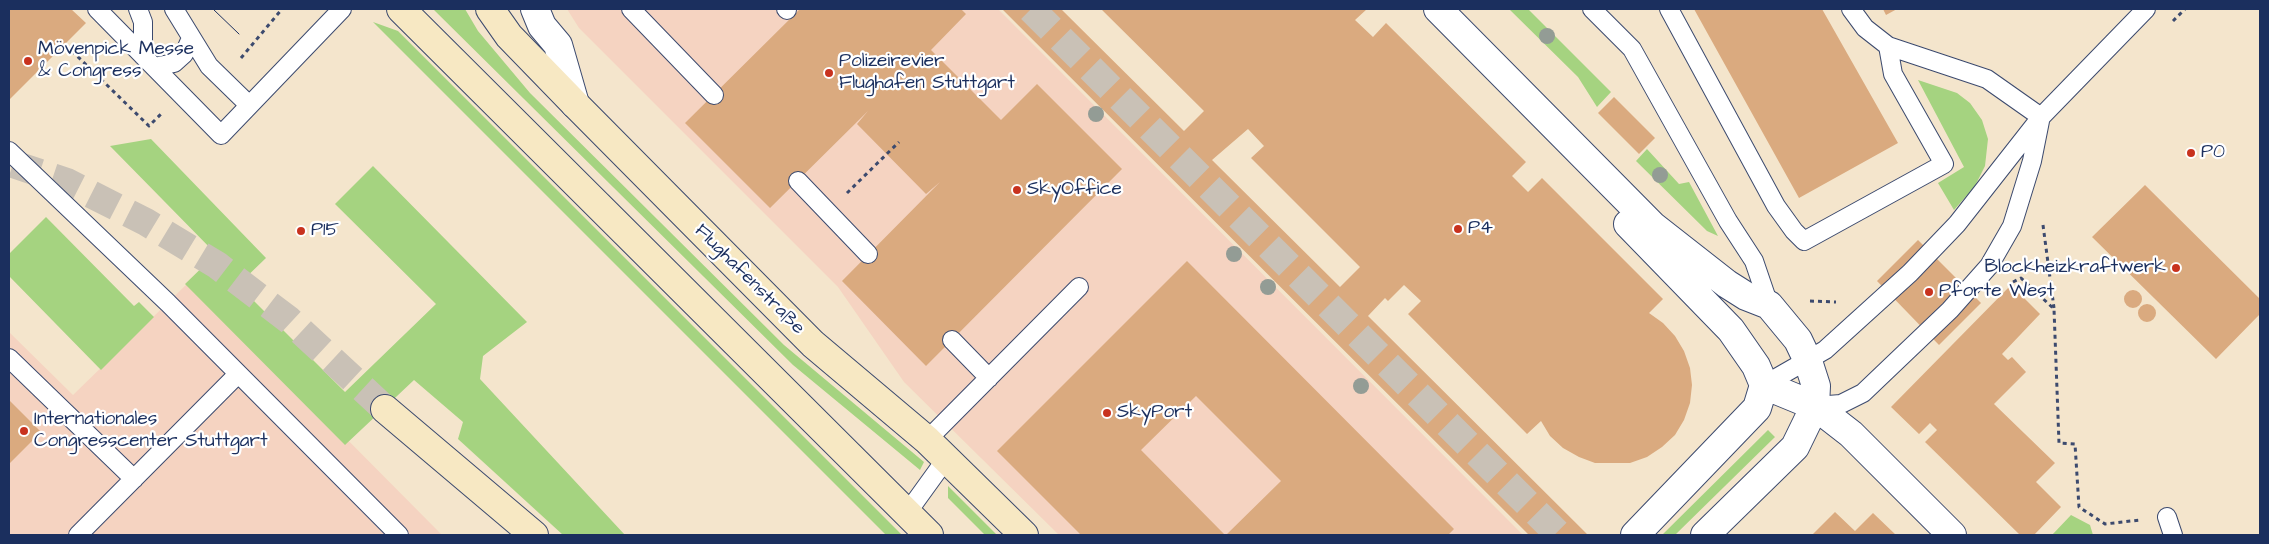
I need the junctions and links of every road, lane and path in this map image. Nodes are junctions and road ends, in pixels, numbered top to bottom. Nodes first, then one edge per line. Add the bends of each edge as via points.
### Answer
1 (97, 9) edge
2 (138, 9) edge
3 (174, 9) edge
4 (342, 9) edge
5 (401, 9) edge
6 (490, 9) edge
7 (535, 9) edge
8 (631, 9) edge
9 (1438, 9) edge
10 (1592, 9) edge
11 (1669, 9) edge
12 (1851, 9) edge
13 (2146, 9) edge
14 (191, 38) junction
15 (1888, 46) junction
16 (149, 61) junction
17 (714, 95) dead end
18 (575, 104) junction
19 (249, 105) junction
20 (1547, 117) junction
21 (2041, 117) junction
22 (899, 142) dead end
23 (9, 152) edge
24 (798, 181) dead end
25 (828, 213) junction
26 (2043, 222) dead end
27 (868, 254) dead end
28 (2006, 285) dead end
29 (1079, 286) dead end
30 (2054, 308) junction
31 (1775, 311) junction
32 (1865, 314) junction
33 (952, 340) dead end
34 (9, 358) edge
35 (1808, 361) junction
36 (238, 374) junction
37 (989, 378) junction
38 (1764, 385) junction
39 (1815, 406) junction
40 (927, 440) junction
41 (946, 459) junction
42 (134, 479) junction
43 (907, 513) junction
44 (98, 516) junction
45 (2167, 517) joint
46 (78, 535) edge
47 (100, 535) edge
48 (399, 535) edge
49 (504, 535) edge
50 (534, 535) edge
51 (929, 535) edge
52 (1024, 535) edge
53 (1635, 535) edge
54 (1704, 535) edge
55 (1952, 535) edge
56 (2173, 535) edge

1 - 16 lane
2 - 16 lane
3 - 14 lane
4 - 19 lane
5 - 43 main road
6 - 18 main road, Flughafenstraße via 509,36
7 - 18 street via 542,26 558,45
8 - 17 lane
9 - 20 street
10 - 31 lane via 1636,56 1728,221 1754,261
11 - 15 lane via 1776,206 1804,240 1944,164 1893,74
12 - 15 lane via 1865,28
13 - 21 lane
14 - 16 lane via 184,54 174,63
14 - 19 lane via 209,66
15 - 21 lane via 1987,79
16 - 19 lane via 221,135
18 - 40 main road, Flughafenstraße via 813,344
20 - 31 street via 1653,226 1727,284
20 - 38 street via 1565,160 1732,330 1756,366
21 - 32 lane via 1957,224
21 - 39 lane via 2032,162 2012,226 1989,266 1950,310 1863,393 1841,404
22 - 25 path
23 - 36 lane via 168,302
24 - 25 lane
25 - 27 lane
26 - 30 path
28 - 30 path via 2021,278
29 - 37 lane
30 - 45 path via 2059,443 2075,444 2079,507 2105,524
31 - 32 path via 1811,300 1852,300
31 - 35 street via 1798,340
32 - 35 lane
33 - 37 lane
34 - 42 lane
35 - 38 lane
35 - 39 street via 1816,386
36 - 42 lane
36 - 48 lane
37 - 40 lane
38 - 39 street
38 - 53 street via 1757,408
39 - 54 street via 1795,448
39 - 55 street via 1851,434
40 - 41 main road, Flughafenstraße
41 - 43 lane
41 - 52 main road, Flughafenstraße
42 - 44 lane
43 - 51 main road
44 - 46 lane
44 - 47 lane
45 - 56 lane
49 - 50 main road via 385,409

